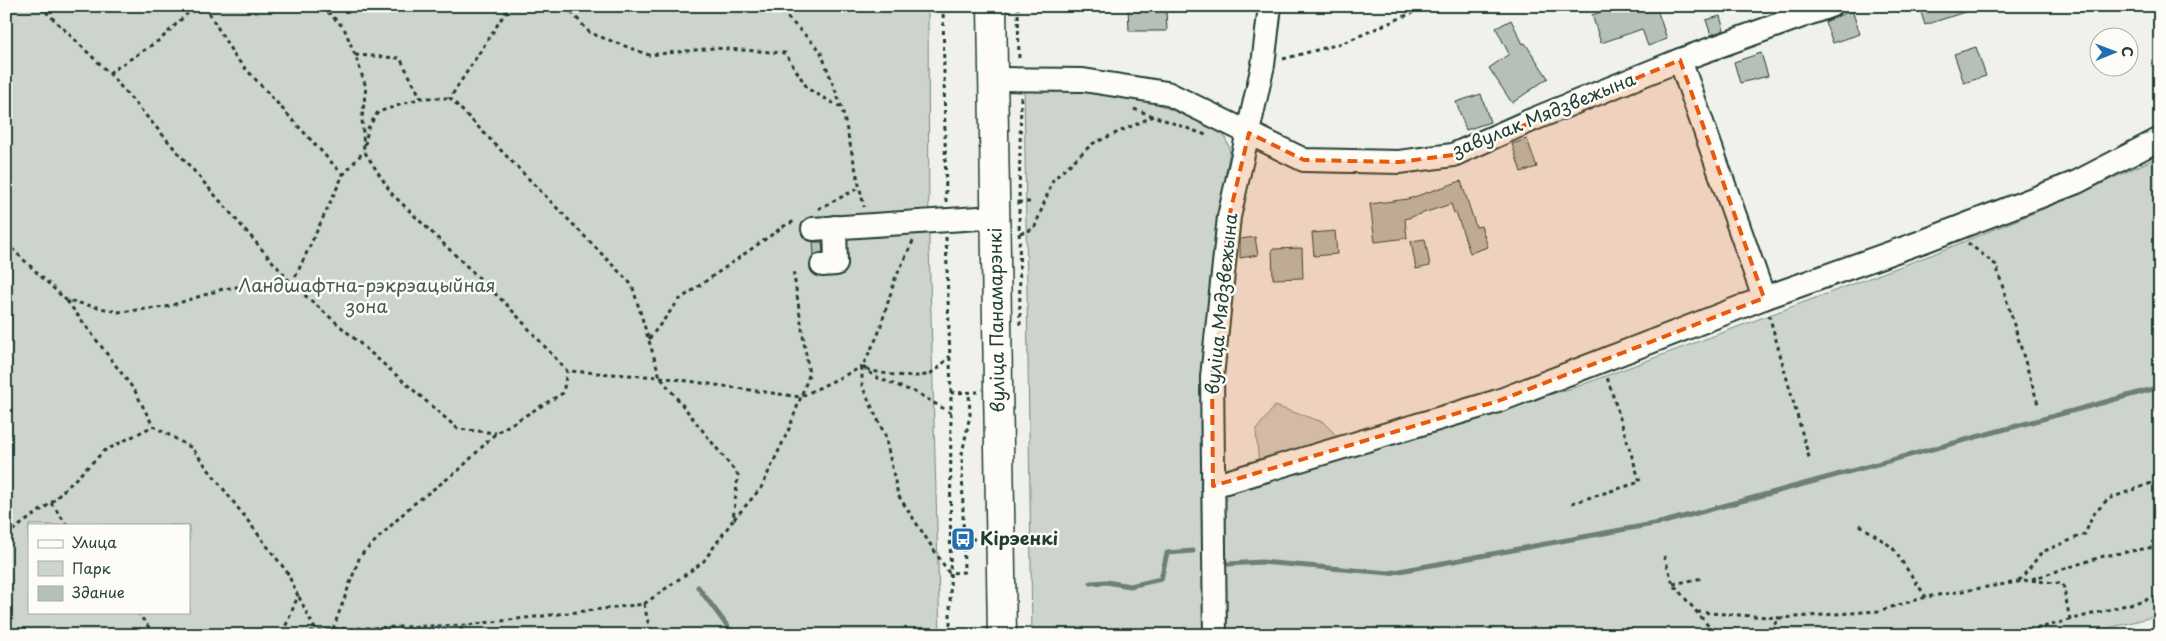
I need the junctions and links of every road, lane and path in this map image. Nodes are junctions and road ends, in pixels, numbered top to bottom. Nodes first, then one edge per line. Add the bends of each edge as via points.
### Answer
1 (40, 6) edge
2 (195, 6) edge
3 (205, 6) edge
4 (322, 6) edge
5 (512, 6) edge
6 (566, 6) edge
7 (776, 6) edge
8 (943, 6) edge
9 (992, 6) edge
10 (1018, 6) edge
11 (1270, 6) edge
12 (1416, 6) edge
13 (1830, 6) edge
14 (355, 55) junction
15 (1680, 60) junction
16 (1263, 65) junction
17 (109, 73) junction
18 (1016, 88) junction
19 (420, 98) junction
20 (450, 98) junction
21 (1127, 106) dead end
22 (842, 108) junction
23 (1154, 116) junction
24 (1249, 133) junction
25 (1209, 136) dead end
26 (2160, 140) edge
27 (364, 151) junction
28 (343, 175) junction
29 (860, 188) junction
30 (994, 217) junction
31 (940, 220) junction
32 (815, 222) junction
33 (868, 225) junction
34 (1952, 230) junction
35 (1020, 233) junction
36 (6, 243) edge
37 (822, 265) dead end
38 (793, 269) dead end
39 (292, 284) junction
40 (1764, 298) junction
41 (66, 300) junction
42 (1020, 332) dead end
43 (649, 339) junction
44 (950, 355) junction
45 (1602, 362) junction
46 (862, 367) junction
47 (566, 371) junction
48 (660, 377) junction
49 (969, 392) dead end
50 (800, 397) junction
51 (2038, 404) dead end
52 (951, 413) junction
53 (153, 426) junction
54 (496, 433) junction
55 (1810, 461) dead end
56 (2160, 480) edge
57 (1213, 486) junction
58 (51, 503) junction
59 (1572, 503) dead end
60 (734, 520) junction
61 (66, 524) edge
62 (1860, 525) dead end
63 (6, 535) edge
64 (2160, 546) edge
65 (1664, 556) dead end
66 (949, 573) junction
67 (1703, 578) dead end
68 (2030, 580) junction
69 (2019, 582) junction
70 (1673, 584) junction
71 (298, 596) junction
72 (2160, 596) edge
73 (1926, 597) junction
74 (644, 604) junction
75 (1697, 612) junction
76 (139, 614) edge
77 (1781, 618) junction
78 (2070, 620) junction
79 (467, 625) junction
80 (333, 629) junction
81 (316, 632) junction
82 (155, 635) edge
83 (284, 635) edge
84 (339, 635) edge
85 (453, 635) edge
86 (651, 635) edge
87 (950, 635) edge
88 (1002, 635) edge
89 (1215, 635) edge
90 (1716, 635) edge
91 (1762, 635) edge
92 (2013, 635) edge

1 - 17 path
2 - 17 path via 161,39
3 - 28 path via 235,57
4 - 14 path via 344,28
5 - 20 path
6 - 22 path via 590,33 649,55 714,48 785,53 808,89
7 - 22 path via 820,50
8 - 31 path
9 - 18 main road, вуліца Панамарэнкі
10 - 18 path
11 - 16 street, вуліца Мядзвежына
12 - 16 path via 1412,13 1343,43
13 - 15 street, завулак Мядзвежына
14 - 19 path via 400,58
14 - 27 path via 366,87 362,118
15 - 24 street, завулак Мядзвежына via 1453,155 1399,162 1304,160
15 - 40 street
16 - 24 street, вуліца Мядзвежына
17 - 39 path
18 - 24 street, завулак Мядзвежына via 1083,80 1167,93
18 - 30 main road, вуліца Панамарэнкі
18 - 35 path
19 - 20 path
19 - 27 path via 378,112 368,128
20 - 43 path via 632,285
21 - 23 path
22 - 29 path
23 - 25 path
23 - 35 path via 1092,144 1053,180 1034,228
24 - 57 street, вуліца Мядзвежына via 1229,216 1212,377
26 - 34 street via 2077,182
27 - 28 path
27 - 47 path via 392,194 509,307
28 - 39 path
29 - 32 path
29 - 33 path
30 - 31 street
30 - 88 main road, вуліца Панамарэнкі
31 - 33 street
31 - 44 path
31 - 46 path via 911,244 895,279 878,335
32 - 33 street
32 - 37 street via 836,264
32 - 43 path via 784,226 679,300
34 - 40 street
34 - 51 path via 1996,265
35 - 42 path
36 - 41 path
38 - 50 path via 809,375
39 - 41 path via 265,283 223,289 166,307 118,312
39 - 54 path via 458,429
40 - 45 street
40 - 55 path
41 - 53 path via 135,392
43 - 48 path
44 - 46 path via 928,375 897,375
44 - 52 path
45 - 57 street via 1498,401
45 - 59 path via 1640,482
46 - 50 path
46 - 52 path via 875,378 917,393
46 - 66 path via 862,386 885,435 898,495
47 - 48 path
47 - 54 path via 563,393
48 - 50 path
48 - 60 path via 738,475
49 - 66 path via 970,415 962,454 964,572
50 - 60 path via 761,488
52 - 66 path
53 - 58 path via 104,451
53 - 71 path via 192,448 287,572
54 - 80 path via 459,470 411,506 360,556
56 - 69 path via 2108,499 2093,514 2085,534 2042,552
57 - 89 street, вуліца Мядзвежына
58 - 61 path
58 - 63 path
60 - 74 path via 703,562
62 - 73 path via 1892,546
64 - 68 path via 2104,556
65 - 70 path
66 - 87 path
67 - 70 path
68 - 69 path
68 - 78 path via 2063,584
69 - 73 path
70 - 75 path
71 - 81 path
71 - 83 path
72 - 78 path
73 - 77 path via 1878,611
74 - 79 path
74 - 86 path
75 - 77 path
75 - 90 path
76 - 82 path
77 - 91 path
78 - 92 path
79 - 80 path
79 - 85 path
80 - 81 path
80 - 84 path
81 - 83 path

